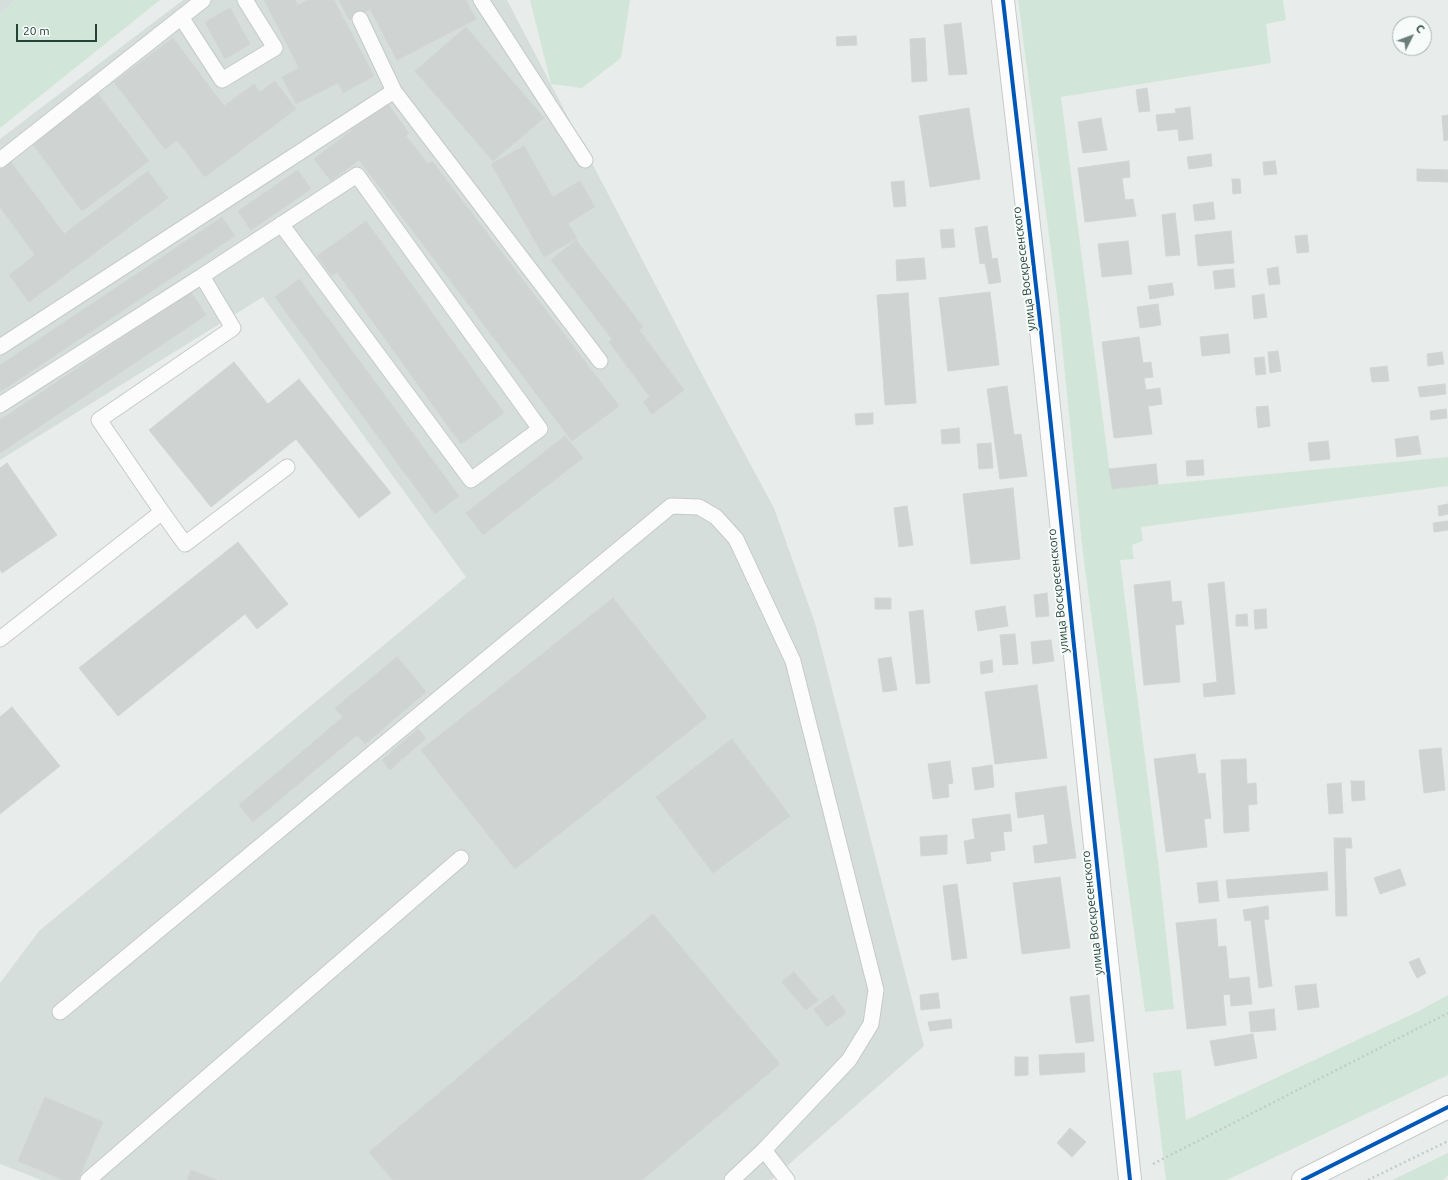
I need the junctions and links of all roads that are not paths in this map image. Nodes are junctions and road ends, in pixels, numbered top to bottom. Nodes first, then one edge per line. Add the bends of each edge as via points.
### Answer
1 (203, 0) edge
2 (246, 0) edge
3 (481, 0) edge
4 (1003, 0) edge
5 (181, 17) junction
6 (360, 19) dead end
7 (394, 91) junction
8 (0, 160) edge
9 (585, 160) dead end
10 (281, 224) junction
11 (202, 276) junction
12 (0, 347) edge
13 (600, 361) dead end
14 (0, 405) edge
15 (287, 467) dead end
16 (162, 512) junction
17 (0, 639) edge
18 (461, 858) dead end
19 (60, 1012) dead end
20 (1448, 1107) edge
21 (764, 1150) junction
22 (1130, 1178) edge
23 (88, 1180) edge
24 (732, 1180) edge
25 (787, 1180) edge
26 (1303, 1180) edge

1 - 5 lane
2 - 5 lane via 274,48 222,80
3 - 9 lane
4 - 22 street, улица Воскресенского via 1040,321
5 - 8 lane
6 - 7 lane
7 - 12 lane
7 - 13 lane
10 - 10 lane via 356,175 540,429 471,480
10 - 11 lane
11 - 14 lane
11 - 16 lane via 233,328 99,420
15 - 16 lane via 185,544
16 - 17 lane
18 - 23 lane
19 - 21 lane via 671,506 699,507 716,517 736,539 793,661 876,990 871,1024 849,1060
20 - 26 street
21 - 24 lane
21 - 25 lane

